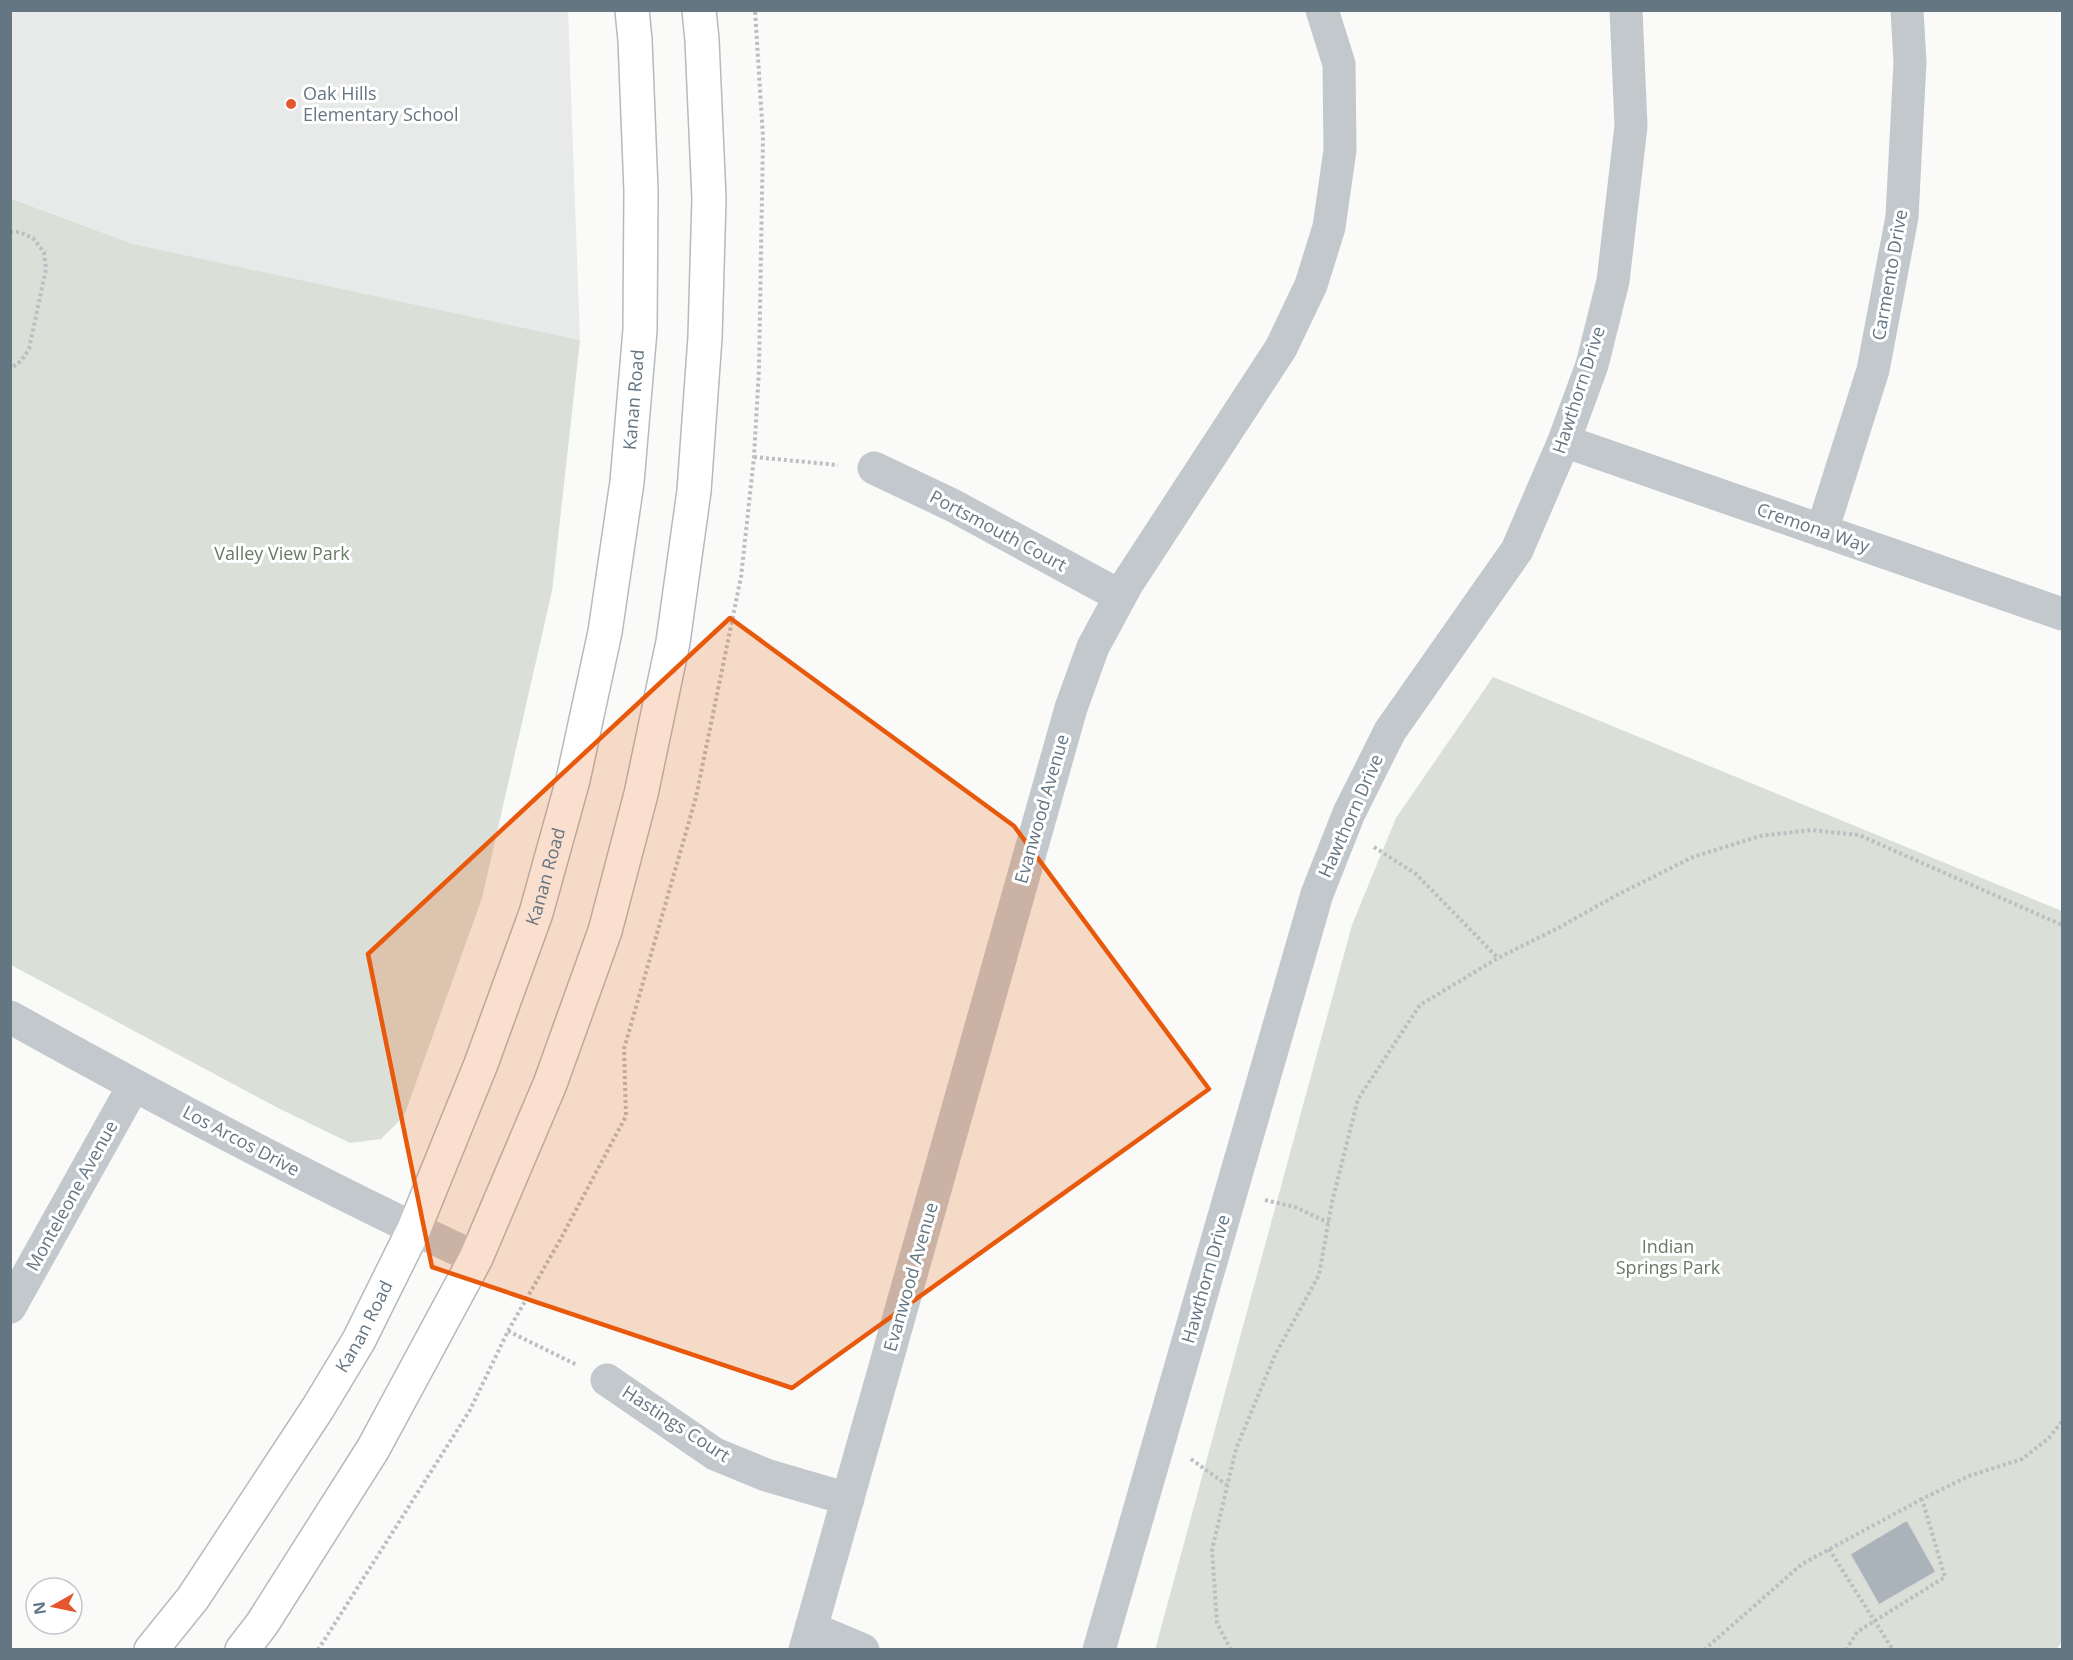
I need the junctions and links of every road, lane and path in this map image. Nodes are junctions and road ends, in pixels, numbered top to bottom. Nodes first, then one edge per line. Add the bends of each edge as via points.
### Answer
1 (632, 10) edge
2 (699, 10) edge
3 (1322, 10) edge
4 (1626, 10) edge
5 (1906, 10) edge
6 (10, 232) edge
7 (10, 369) edge
8 (1564, 441) junction
9 (754, 457) dead end
10 (874, 468) joint
11 (1822, 531) junction
12 (1120, 596) junction
13 (2062, 614) edge
14 (1341, 832) junction
15 (2062, 925) edge
16 (1498, 958) junction
17 (10, 1017) edge
18 (134, 1085) junction
19 (1231, 1193) junction
20 (1329, 1222) junction
21 (414, 1229) junction
22 (476, 1258) junction
23 (15, 1286) edge
24 (508, 1331) dead end
25 (607, 1380) joint
26 (2062, 1420) edge
27 (848, 1499) junction
28 (1922, 1499) junction
29 (1829, 1550) junction
30 (1875, 1620) junction
31 (808, 1639) edge
32 (151, 1650) edge
33 (242, 1650) edge
34 (863, 1650) edge
35 (1099, 1650) edge
36 (1231, 1650) edge
37 (1704, 1650) edge
38 (1846, 1650) edge
39 (1893, 1650) edge

1 - 21 main road, Kanan Road via 641,191 640,330 627,482 605,632 573,780 536,913 481,1064
2 - 22 main road via 709,199 705,337 694,491 673,642 641,794 605,931 550,1084
3 - 12 street, Evanwood Avenue via 1339,64 1340,150 1329,227 1311,285 1281,348
4 - 8 street, Hawthorn Drive via 1631,126 1613,281 1592,365
5 - 11 street, Carmento Drive via 1910,62 1902,217 1873,370
6 - 7 path via 33,238 44,252 46,269 29,349
8 - 11 street, Cremona Way
8 - 14 street, Hawthorn Drive via 1517,550 1390,730
9 - 10 path
10 - 12 street, Portsmouth Court via 954,506
11 - 13 street, Cremona Way
12 - 27 street, Evanwood Avenue via 1093,646 1071,708
14 - 16 path via 1372,845 1416,874
14 - 19 street, Hawthorn Drive via 1317,894
15 - 16 path via 1859,835 1811,830 1760,836 1693,857
16 - 20 path via 1420,1005 1358,1098
17 - 18 street, Los Arcos Drive
18 - 21 street, Los Arcos Drive
18 - 23 street, Monteleone Avenue
19 - 20 path via 1295,1207
19 - 35 street, Hawthorn Drive
20 - 36 path via 1319,1275 1275,1355 1236,1449 1212,1550 1217,1623
21 - 22 street, Los Arcos Drive
21 - 32 main road, Kanan Road via 359,1340 318,1408 193,1598
22 - 33 main road via 373,1449
24 - 25 path
25 - 27 street, Hastings Court via 715,1454 766,1475
26 - 28 path via 2049,1438 2022,1459 1969,1476
27 - 31 street, Evanwood Avenue
28 - 29 path
28 - 30 path via 1945,1577
29 - 30 path
29 - 37 path via 1802,1564
30 - 38 path via 1857,1632
30 - 39 path
31 - 34 street

